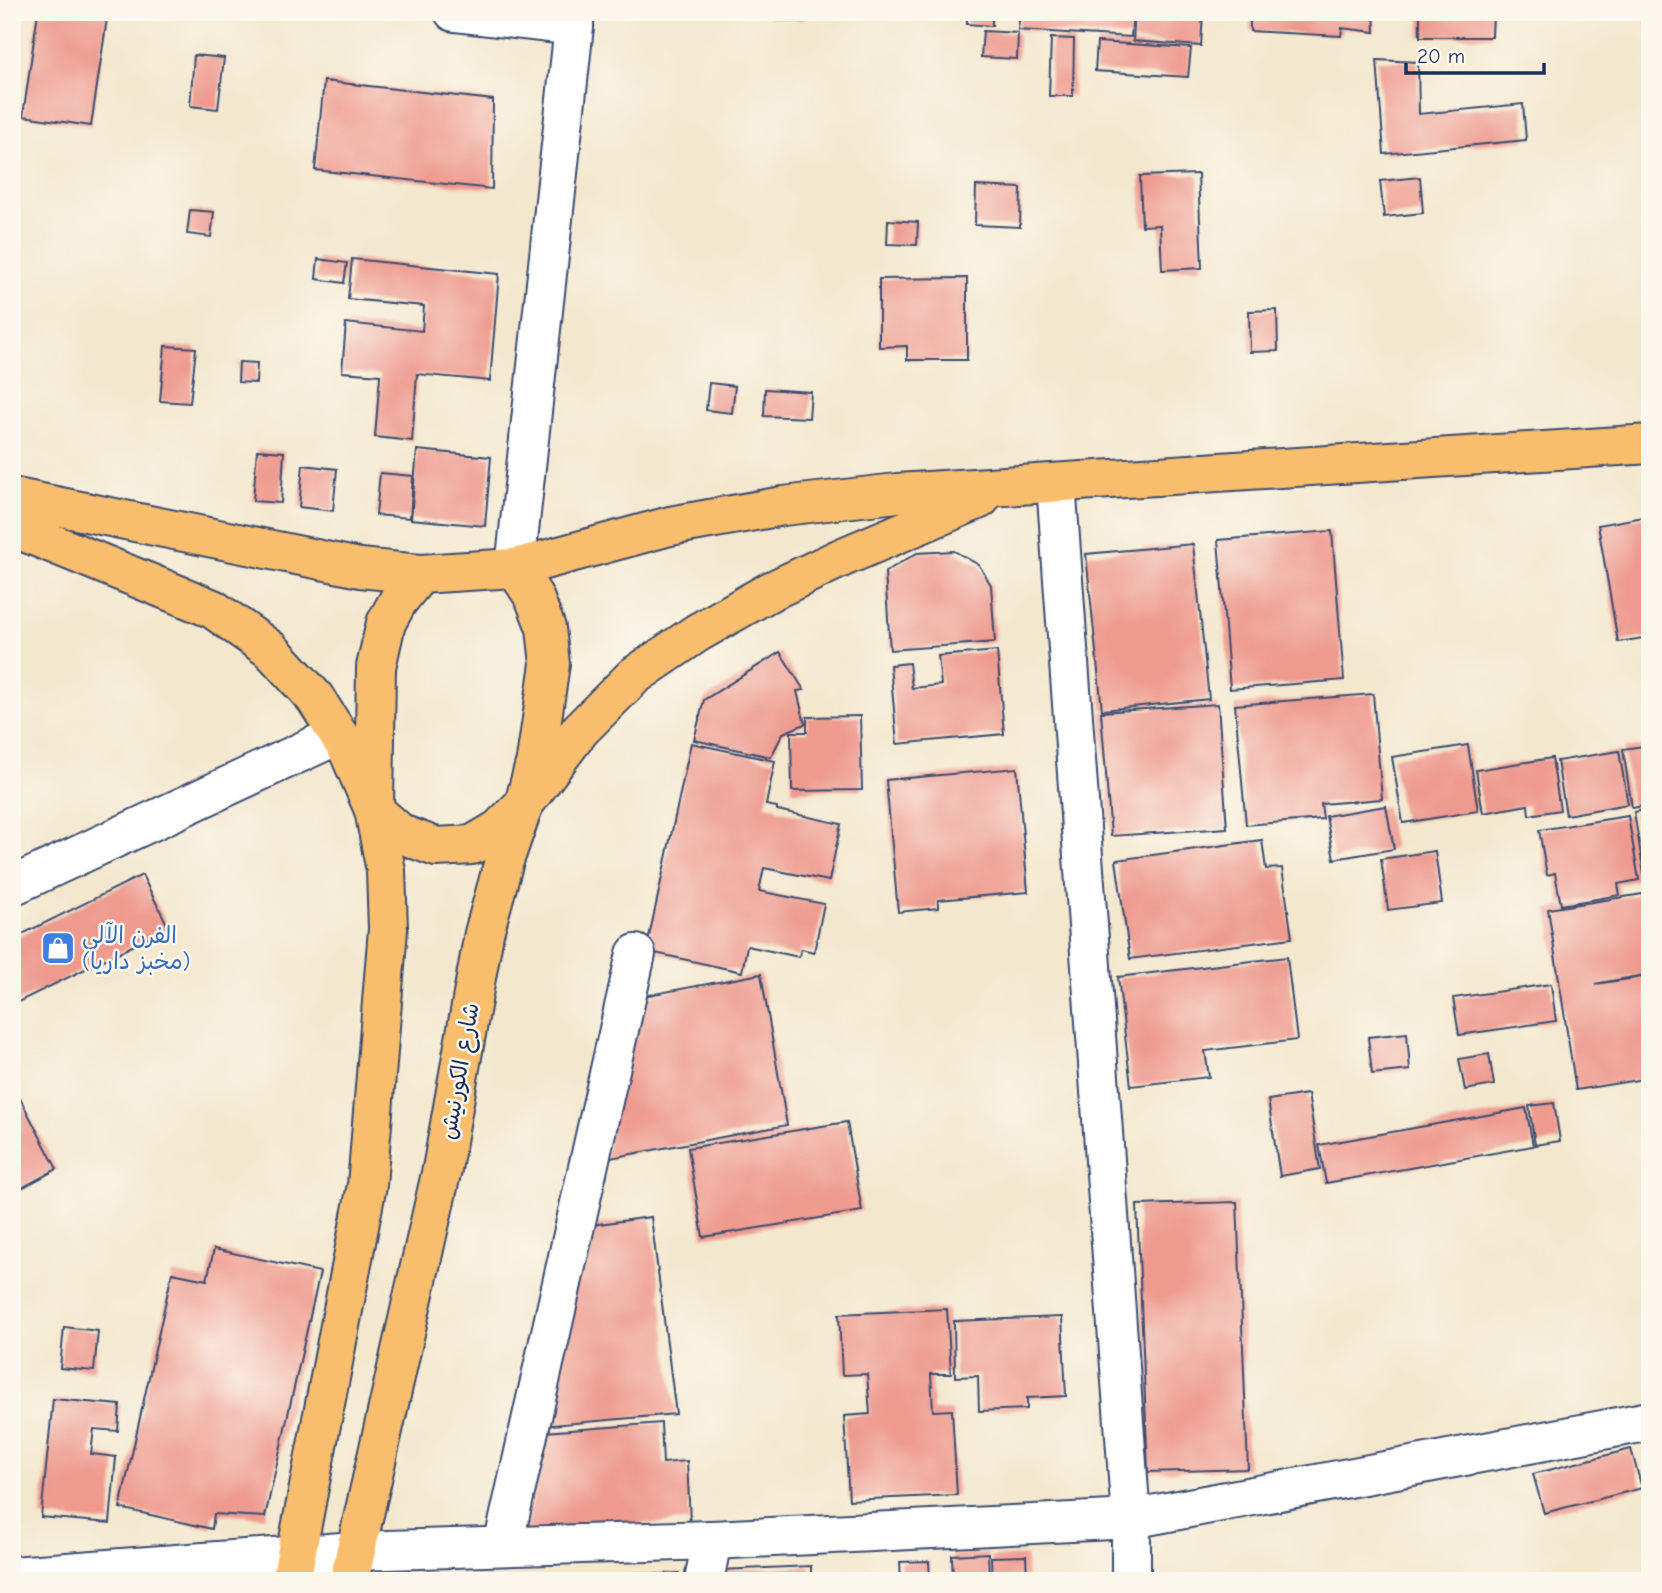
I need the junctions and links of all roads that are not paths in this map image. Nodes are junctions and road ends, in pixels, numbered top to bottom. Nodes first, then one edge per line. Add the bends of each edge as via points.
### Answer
1 (454, 12) edge
2 (574, 19) edge
3 (1650, 444) edge
4 (1056, 483) junction
5 (1012, 486) junction
6 (12, 497) edge
7 (12, 527) edge
8 (515, 568) junction
9 (421, 574) junction
10 (338, 735) junction
11 (524, 804) junction
12 (374, 810) junction
13 (12, 887) edge
14 (636, 954) dead end
15 (1650, 1421) edge
16 (1131, 1519) junction
17 (712, 1540) junction
18 (503, 1546) junction
19 (352, 1566) edge
20 (293, 1568) edge
21 (12, 1576) edge
22 (704, 1581) edge
23 (1131, 1581) edge

1 - 2 street
2 - 8 street
3 - 4 main road
4 - 5 main road
4 - 16 street
5 - 8 main road via 783,506 670,526
5 - 11 main road via 843,557 697,633 634,676 580,730
6 - 9 main road via 360,568
7 - 10 main road via 213,609 271,650 315,698
8 - 9 main road
8 - 11 main road, شارع الكورنيش via 534,597 546,628 550,664 536,760
9 - 12 main road via 386,623 376,667
10 - 12 main road
10 - 13 street
11 - 12 main road via 499,829 472,845 436,847 401,834
11 - 19 main road, شارع الكورنيش via 484,933 442,1169
12 - 20 main road via 386,871 388,929 367,1185
14 - 18 street
15 - 16 street
16 - 17 street
16 - 23 street
17 - 18 street
17 - 22 street
18 - 19 street
19 - 20 street
20 - 21 street

